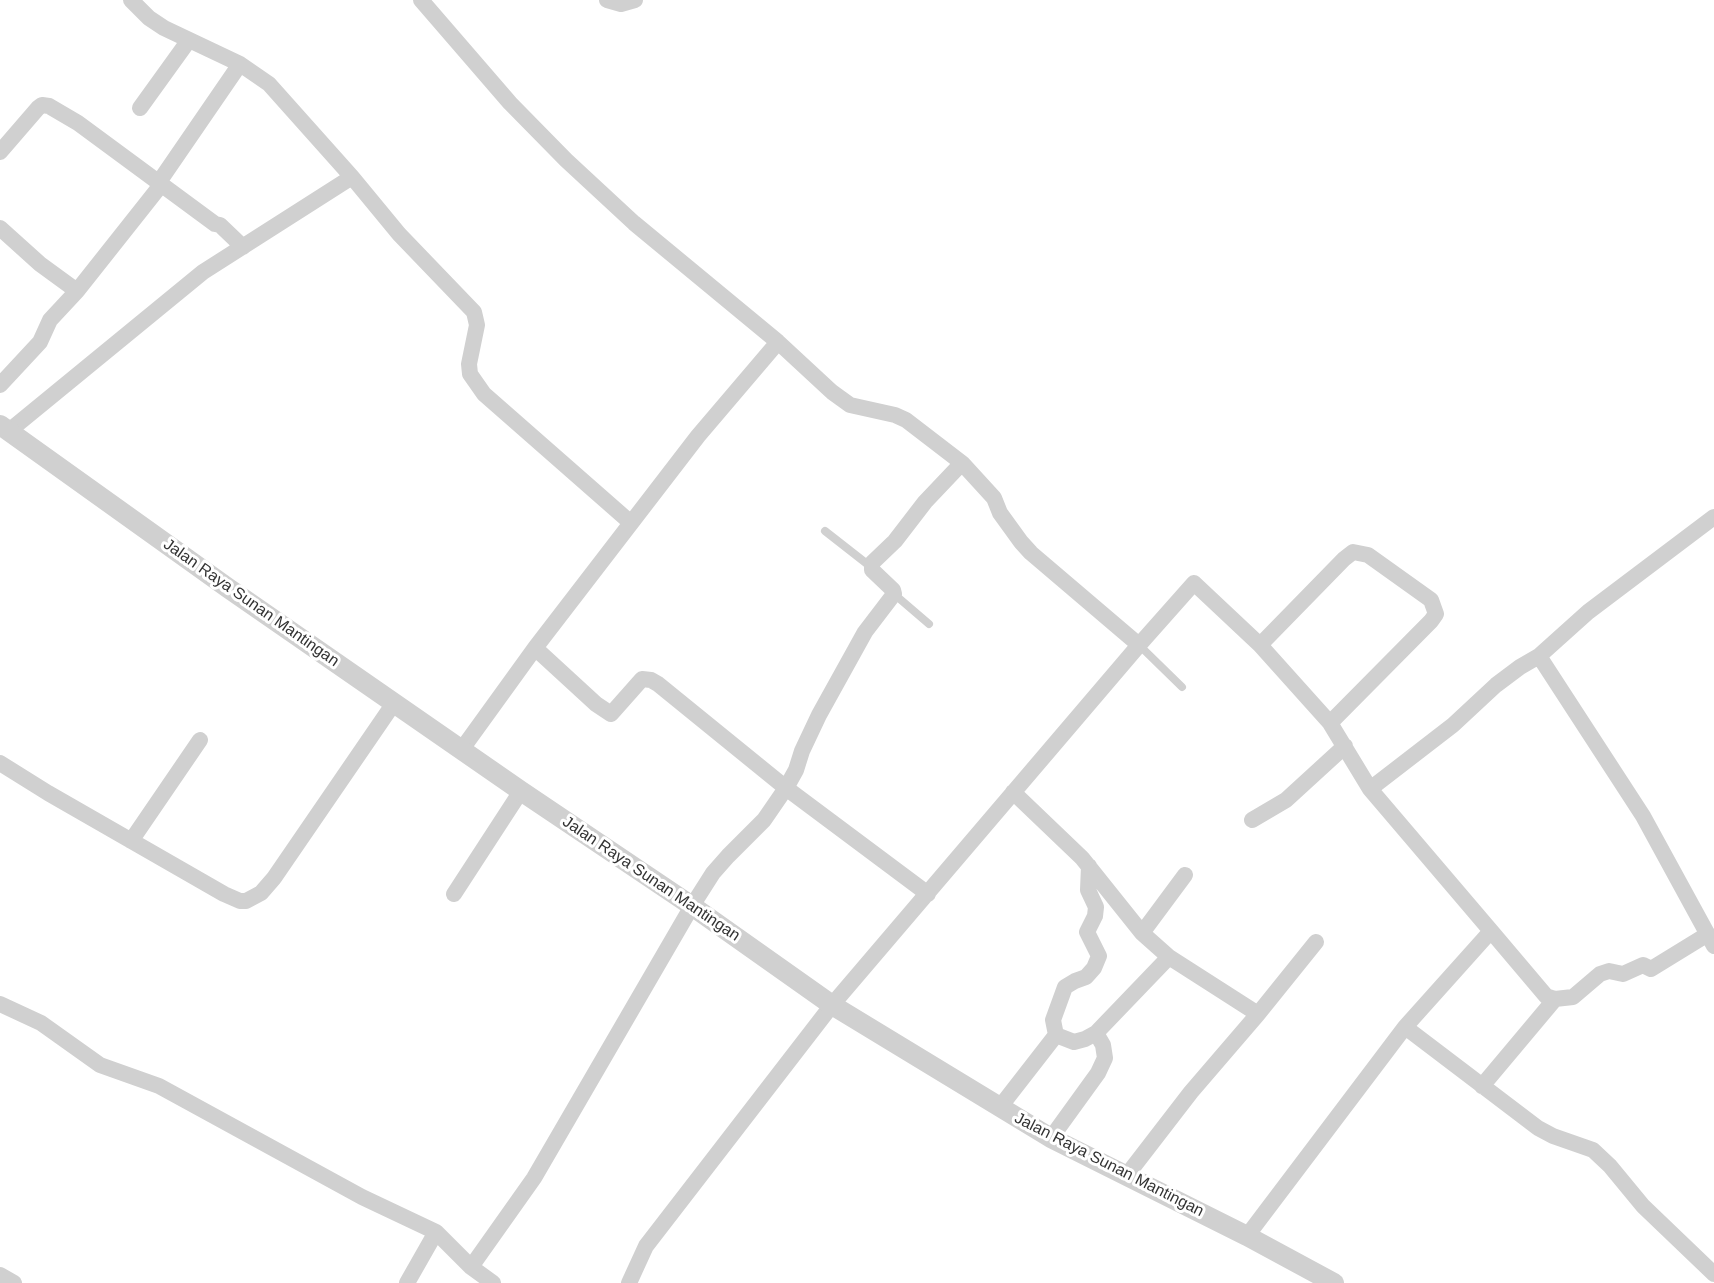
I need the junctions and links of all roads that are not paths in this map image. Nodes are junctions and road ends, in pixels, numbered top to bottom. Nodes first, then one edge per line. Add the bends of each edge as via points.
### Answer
1 (131, 0) edge
2 (421, 0) edge
3 (607, 0) edge
4 (635, 0) edge
5 (189, 40) junction
6 (240, 64) junction
7 (140, 108) dead end
8 (0, 152) edge
9 (352, 177) junction
10 (159, 182) junction
11 (0, 228) edge
12 (243, 247) junction
13 (77, 291) junction
14 (778, 342) junction
15 (0, 385) edge
16 (5, 428) edge
17 (962, 463) junction
18 (1714, 518) edge
19 (632, 523) junction
20 (825, 531) dead end
21 (872, 567) junction
22 (894, 594) junction
23 (929, 624) dead end
24 (1139, 645) junction
25 (1260, 645) junction
26 (535, 648) junction
27 (1539, 656) junction
28 (1182, 687) dead end
29 (394, 703) junction
30 (1330, 723) junction
31 (200, 740) dead end
32 (1345, 746) junction
33 (462, 748) junction
34 (0, 763) edge
35 (786, 788) junction
36 (1370, 789) junction
37 (521, 791) junction
38 (1013, 792) junction
39 (1252, 820) dead end
40 (131, 841) junction
41 (1089, 866) junction
42 (1185, 876) dead end
43 (454, 894) dead end
44 (928, 894) junction
45 (692, 906) junction
46 (1491, 931) junction
47 (1142, 933) junction
48 (1711, 940) edge
49 (1316, 942) dead end
50 (1170, 957) junction
51 (1555, 999) junction
52 (0, 1004) edge
53 (832, 1005) junction
54 (1258, 1014) junction
55 (1405, 1027) junction
56 (1096, 1033) junction
57 (1056, 1035) junction
58 (1482, 1086) junction
59 (1000, 1107) junction
60 (1051, 1138) junction
61 (1127, 1175) junction
62 (436, 1232) junction
63 (1247, 1236) junction
64 (471, 1268) junction
65 (1714, 1274) edge
66 (0, 1275) edge
67 (14, 1283) edge
68 (407, 1283) edge
69 (493, 1283) edge
70 (629, 1283) edge
71 (1333, 1283) edge

1 - 5 street via 149,18
2 - 14 street via 510,104 566,160 634,223
3 - 4 street via 621,4
5 - 6 street
5 - 7 street
6 - 9 street via 269,84
6 - 10 street
8 - 10 street via 38,108 49,106
9 - 12 street
9 - 19 street via 399,234 474,312 477,325 470,374 484,394
10 - 12 street via 220,225
10 - 13 street via 157,190
11 - 13 street
12 - 16 street via 203,272
13 - 15 street via 50,320 40,342
14 - 17 street via 850,405 906,420
14 - 19 street via 698,436
16 - 29 street, Jalan Raya Sunan Mantingan
17 - 21 street
17 - 24 street via 994,498 1000,513 1031,553
18 - 27 street via 1588,612
19 - 26 street
20 - 21 lane
21 - 22 street
22 - 23 lane
22 - 35 street via 859,642 819,715
24 - 25 street via 1194,583
24 - 28 lane
24 - 38 street
25 - 30 street
25 - 30 street via 1353,552 1368,555 1431,600 1436,614 1431,621
26 - 33 street
26 - 35 street via 611,714 642,679 651,680
27 - 36 street via 1496,685 1453,725
27 - 48 street via 1643,816
29 - 33 street, Jalan Raya Sunan Mantingan
29 - 40 street via 274,878 256,897 240,901 224,894
30 - 32 street
31 - 40 street
32 - 36 street
32 - 39 street via 1286,800
33 - 37 street, Jalan Raya Sunan Mantingan
34 - 40 street
35 - 44 street
35 - 45 street via 764,820 713,873
36 - 46 street
37 - 43 street
37 - 45 street, Jalan Raya Sunan Mantingan
38 - 41 street
38 - 44 street
41 - 47 street
41 - 57 street via 1088,890 1096,907 1087,932 1099,956 1086,977 1065,987 1053,1020
42 - 47 street
44 - 53 street
45 - 53 street, Jalan Raya Sunan Mantingan
45 - 64 street via 534,1178
46 - 51 street via 1546,996
46 - 55 street
47 - 50 street
48 - 51 street via 1651,969 1643,965 1623,974 1600,974 1573,997
49 - 54 street
50 - 54 street
50 - 56 street
51 - 58 street
52 - 62 street via 41,1023 100,1065 159,1086 362,1197
53 - 59 street, Jalan Raya Sunan Mantingan
53 - 70 street via 646,1246
54 - 61 street
55 - 58 street
55 - 63 street
56 - 57 street via 1074,1042
56 - 60 street via 1105,1058
57 - 59 street
58 - 65 street via 1538,1128 1593,1150 1643,1206
59 - 60 street, Jalan Raya Sunan Mantingan
60 - 61 street, Jalan Raya Sunan Mantingan
61 - 63 street, Jalan Raya Sunan Mantingan
62 - 64 street
62 - 68 street
63 - 71 street, Jalan Raya Sunan Mantingan
64 - 69 street
66 - 67 street

